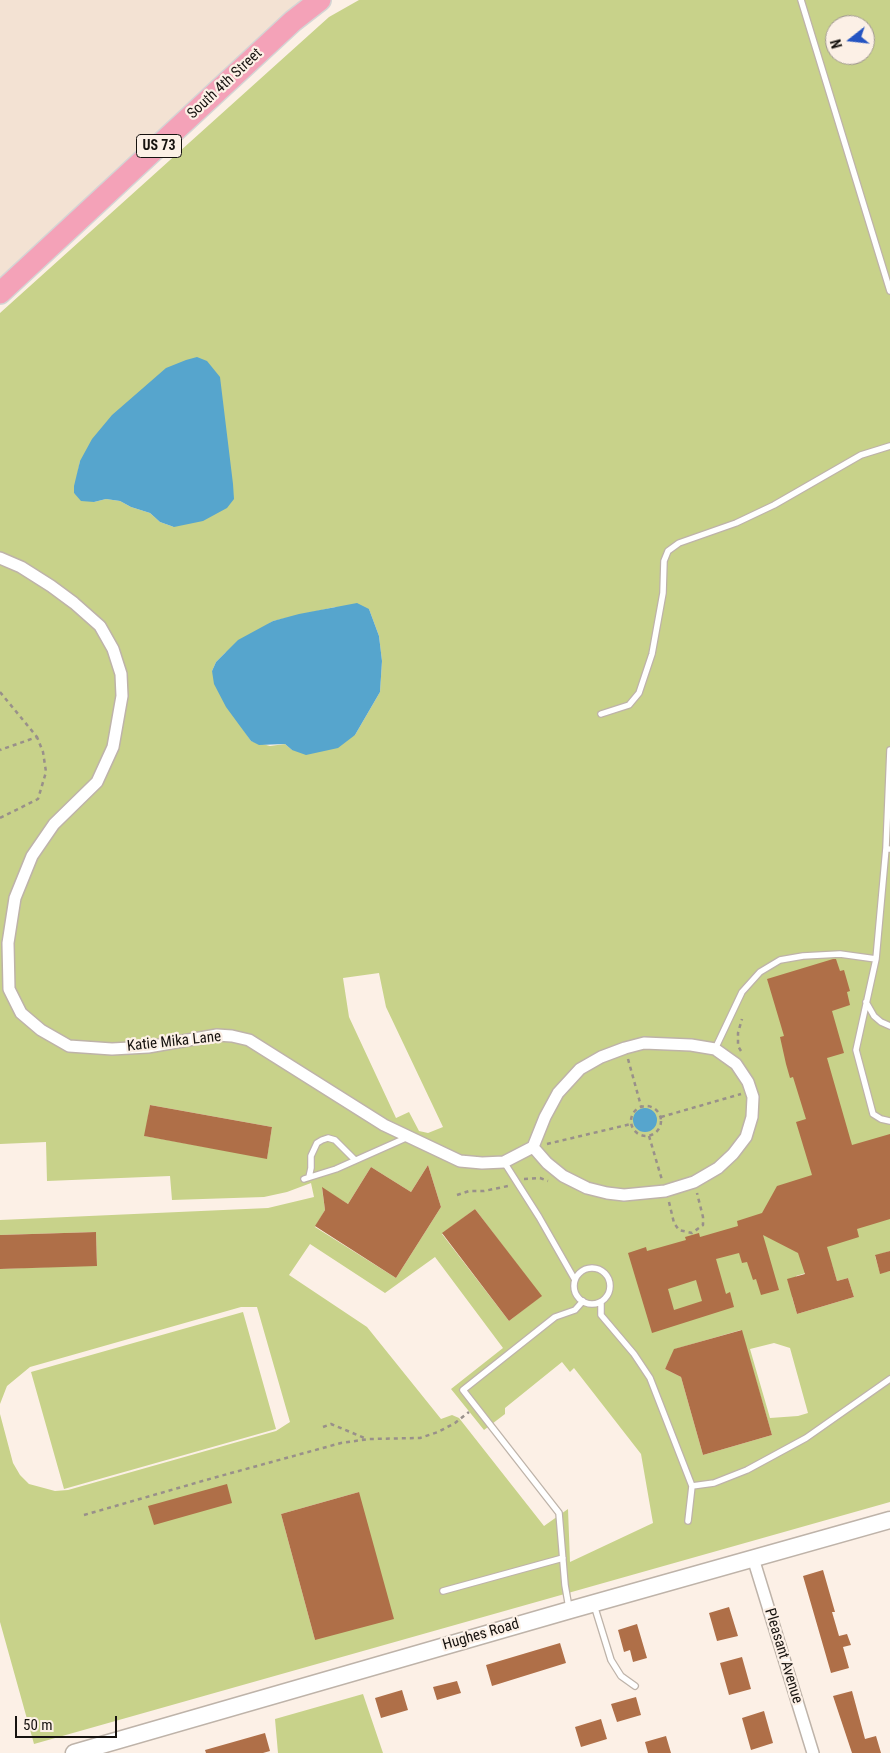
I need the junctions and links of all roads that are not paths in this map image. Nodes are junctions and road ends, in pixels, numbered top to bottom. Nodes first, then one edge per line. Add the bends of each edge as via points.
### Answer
1 (320, 0) edge
2 (800, 0) edge
3 (306, 7) edge
4 (890, 290) edge
5 (0, 293) edge
6 (890, 446) edge
7 (0, 558) edge
8 (601, 714) dead end
9 (890, 750) edge
10 (888, 849) edge
11 (876, 959) junction
12 (866, 1002) junction
13 (890, 1026) edge
14 (715, 1049) junction
15 (890, 1121) edge
16 (408, 1137) junction
17 (533, 1147) junction
18 (355, 1160) junction
19 (504, 1162) junction
20 (575, 1280) junction
21 (583, 1301) junction
22 (600, 1302) junction
23 (890, 1379) edge
24 (692, 1486) junction
25 (890, 1520) edge
26 (688, 1522) dead end
27 (563, 1558) junction
28 (754, 1558) junction
29 (443, 1591) dead end
30 (593, 1603) junction
31 (570, 1610) junction
32 (635, 1686) dead end
33 (74, 1753) edge
34 (813, 1753) edge

1 - 3 highway, South 4th Street / US 73
2 - 4 lane
3 - 5 highway, South 4th Street / US 73
6 - 8 lane via 861,455 774,505 736,523 679,543 668,551 652,654 639,693 629,705
7 - 16 street, Katie Mika Lane via 51,586 100,626 113,649 121,674 122,696 113,747 101,773 54,824 32,856 16,898 8,943 10,989 21,1014 69,1046 148,1047 217,1036 249,1040
9 - 10 lane
10 - 11 lane
11 - 12 lane
11 - 14 lane via 840,954 780,960 760,972 742,992
12 - 13 lane via 874,1016
12 - 15 lane via 856,1050 873,1114
14 - 17 street via 644,1043 625,1048 580,1069 558,1092
14 - 17 street via 736,1064 748,1082 753,1098 752,1117 746,1137 732,1154 718,1168 694,1182 645,1194 607,1193 587,1188 563,1176
16 - 18 lane
16 - 19 street, Katie Mika Lane via 460,1161
17 - 19 street
18 - 18 lane via 336,1169 307,1178 311,1168 310,1156 322,1140 335,1140
19 - 20 lane
20 - 21 lane via 575,1292
20 - 22 lane via 588,1268 604,1272 611,1288
21 - 22 lane
21 - 27 lane via 575,1310 555,1317 463,1390 559,1512
22 - 24 lane via 601,1314 650,1378
23 - 24 lane via 781,1452 722,1480
24 - 26 lane
25 - 28 street, Hughes Road
27 - 29 lane
27 - 31 lane via 564,1585
28 - 30 street, Hughes Road
28 - 34 street, Pleasant Avenue
30 - 31 street, Hughes Road
30 - 32 lane via 611,1660 621,1676
31 - 33 street, Hughes Road

